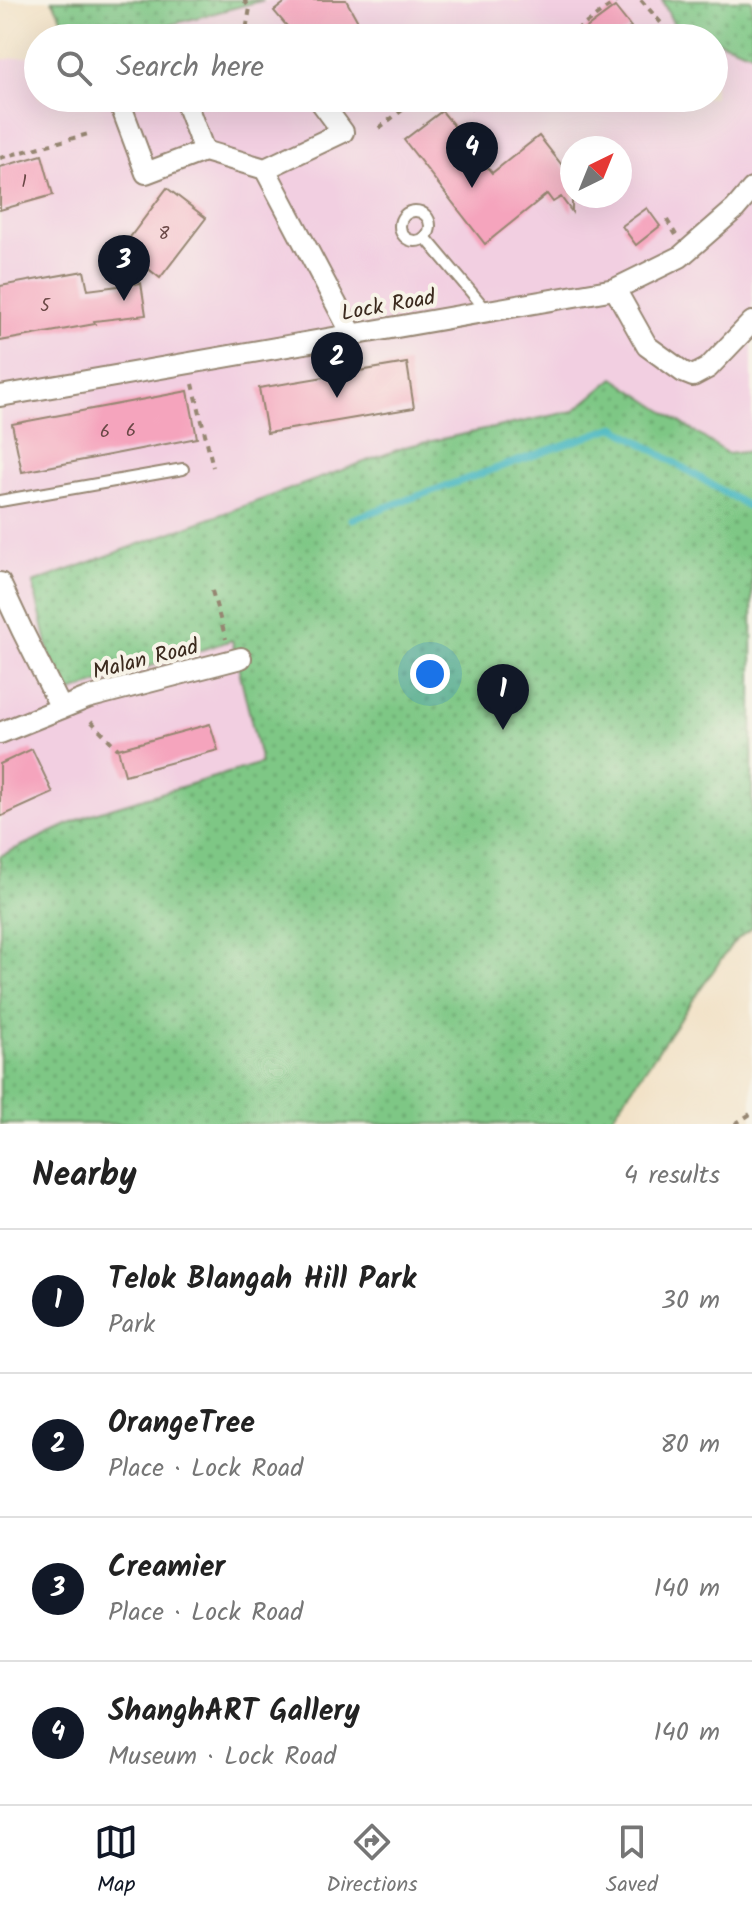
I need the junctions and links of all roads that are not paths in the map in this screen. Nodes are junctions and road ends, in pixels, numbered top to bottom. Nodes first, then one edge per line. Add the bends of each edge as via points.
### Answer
1 (123, 112) edge
2 (189, 112) edge
3 (328, 112) edge
4 (204, 151) junction
5 (265, 169) junction
6 (752, 189) edge
7 (425, 237) dead end
8 (615, 289) junction
9 (487, 311) junction
10 (752, 322) edge
11 (352, 334) junction
12 (0, 396) edge
13 (183, 469) dead end
14 (0, 501) edge
15 (0, 583) edge
16 (236, 659) road end
17 (61, 708) junction
18 (0, 733) edge

1 - 4 street via 146,173
2 - 4 street
3 - 5 street via 343,132
4 - 5 street
5 - 11 street
6 - 8 street, Lock Road via 680,257
7 - 9 lane
8 - 9 street, Lock Road
8 - 10 street via 647,346 693,376 708,368
9 - 11 street, Lock Road
11 - 12 street, Lock Road
13 - 14 lane
15 - 17 street
16 - 17 street, Malan Road
17 - 18 street, Malan Road

